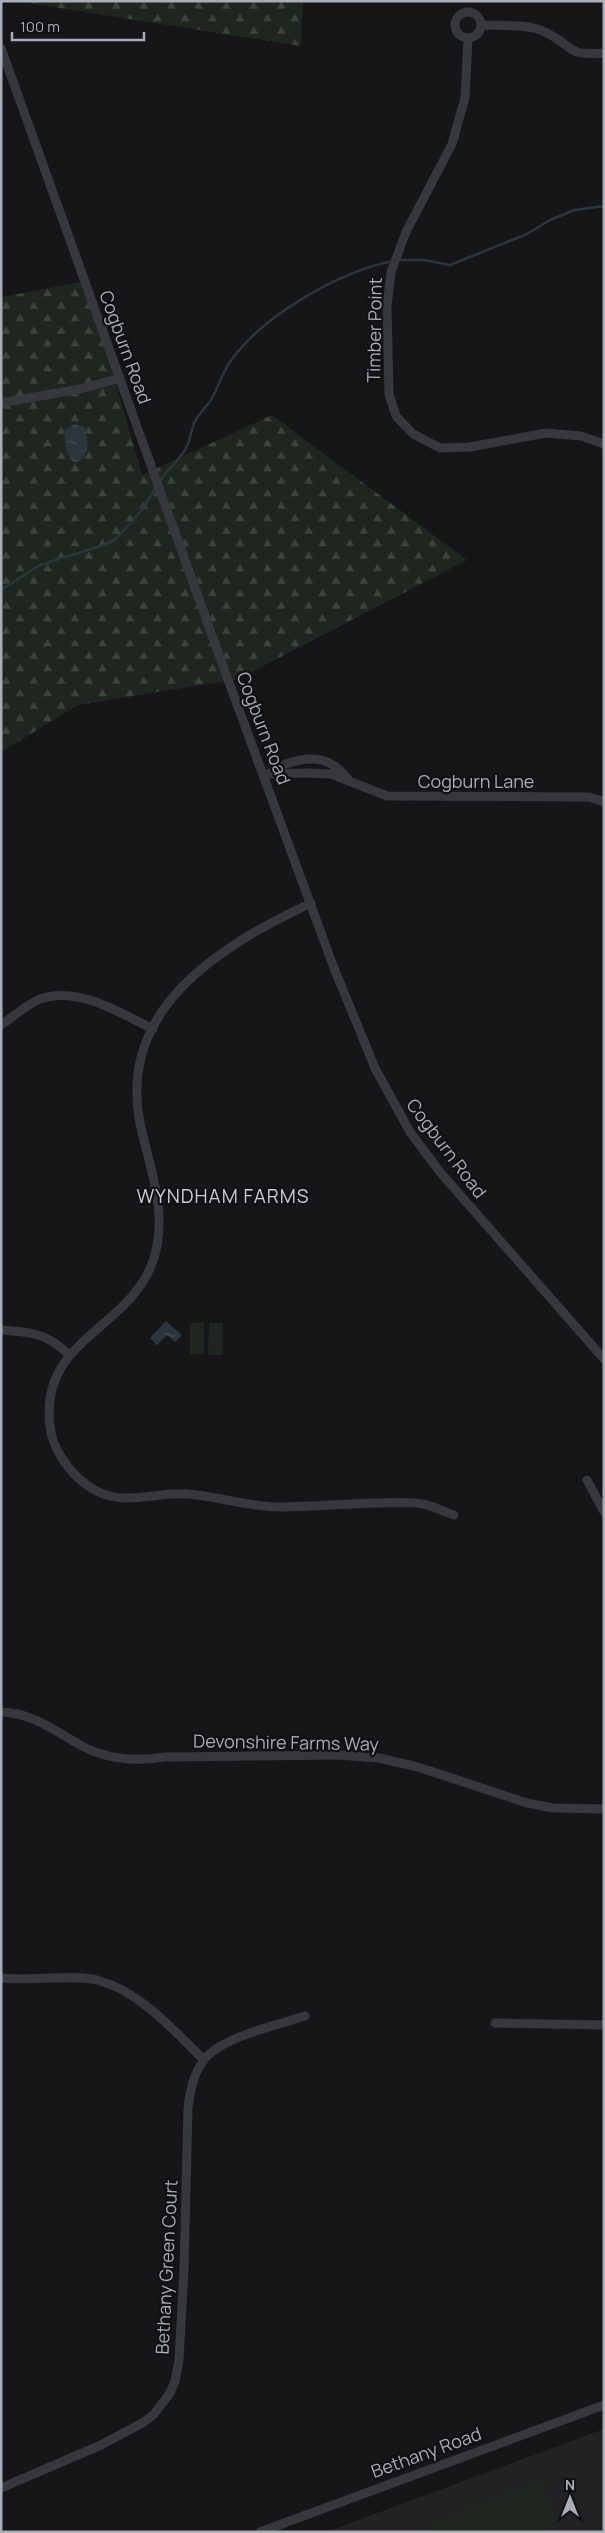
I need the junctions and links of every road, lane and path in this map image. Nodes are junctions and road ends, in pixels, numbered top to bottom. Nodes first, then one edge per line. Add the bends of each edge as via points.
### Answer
1 (469, 1) edge
2 (469, 12) junction
3 (481, 25) junction
4 (468, 38) junction
5 (1, 48) edge
6 (604, 53) edge
7 (120, 378) junction
8 (1, 403) edge
9 (604, 444) edge
10 (266, 776) junction
11 (604, 802) edge
12 (311, 903) junction
13 (1, 1025) edge
14 (153, 1029) junction
15 (1, 1330) edge
16 (69, 1355) junction
17 (604, 1359) edge
18 (587, 1480) dead end
19 (604, 1512) edge
20 (454, 1515) dead end
21 (1, 1712) edge
22 (604, 1809) edge
23 (1, 1978) edge
24 (305, 2016) dead end
25 (495, 2023) dead end
26 (604, 2025) edge
27 (204, 2060) junction
28 (604, 2405) edge
29 (1, 2488) edge
30 (260, 2532) edge

1 - 2 street
2 - 3 street via 476,15
2 - 4 street via 458,17 456,27 461,36
3 - 4 street via 476,35
3 - 6 street via 529,27 548,33 571,51
4 - 9 street, Timber Point via 465,98 452,144 406,232 391,272 387,306 389,394 396,416 413,434 440,448 546,433 581,436
5 - 7 street, Cogburn Road
7 - 8 street via 80,389
7 - 10 street, Cogburn Road
10 - 11 street, Cogburn Lane via 290,762 318,760 334,765 350,780 387,796 589,798
10 - 12 street, Cogburn Road
12 - 14 street via 262,926 217,955 178,991
12 - 17 street, Cogburn Road via 376,1068 410,1132 440,1172
13 - 14 street via 38,1000 64,995 103,1004
14 - 16 street via 138,1066 136,1092 160,1209 157,1249 148,1274 134,1296
15 - 16 street via 47,1337
16 - 20 street via 51,1390 50,1431 76,1476 110,1498 188,1494 278,1507 401,1502 423,1504
18 - 19 street
21 - 22 street, Devonshire Farms Way via 33,1718 87,1748 119,1758 379,1758 418,1767 527,1803 553,1808
23 - 27 street via 96,1980 118,1988 149,2008
24 - 27 street, Bethany Green Court via 232,2040
25 - 26 street
27 - 29 street, Bethany Green Court via 192,2083 188,2108 178,2367 170,2393 144,2422 101,2445
28 - 30 street, Bethany Road

